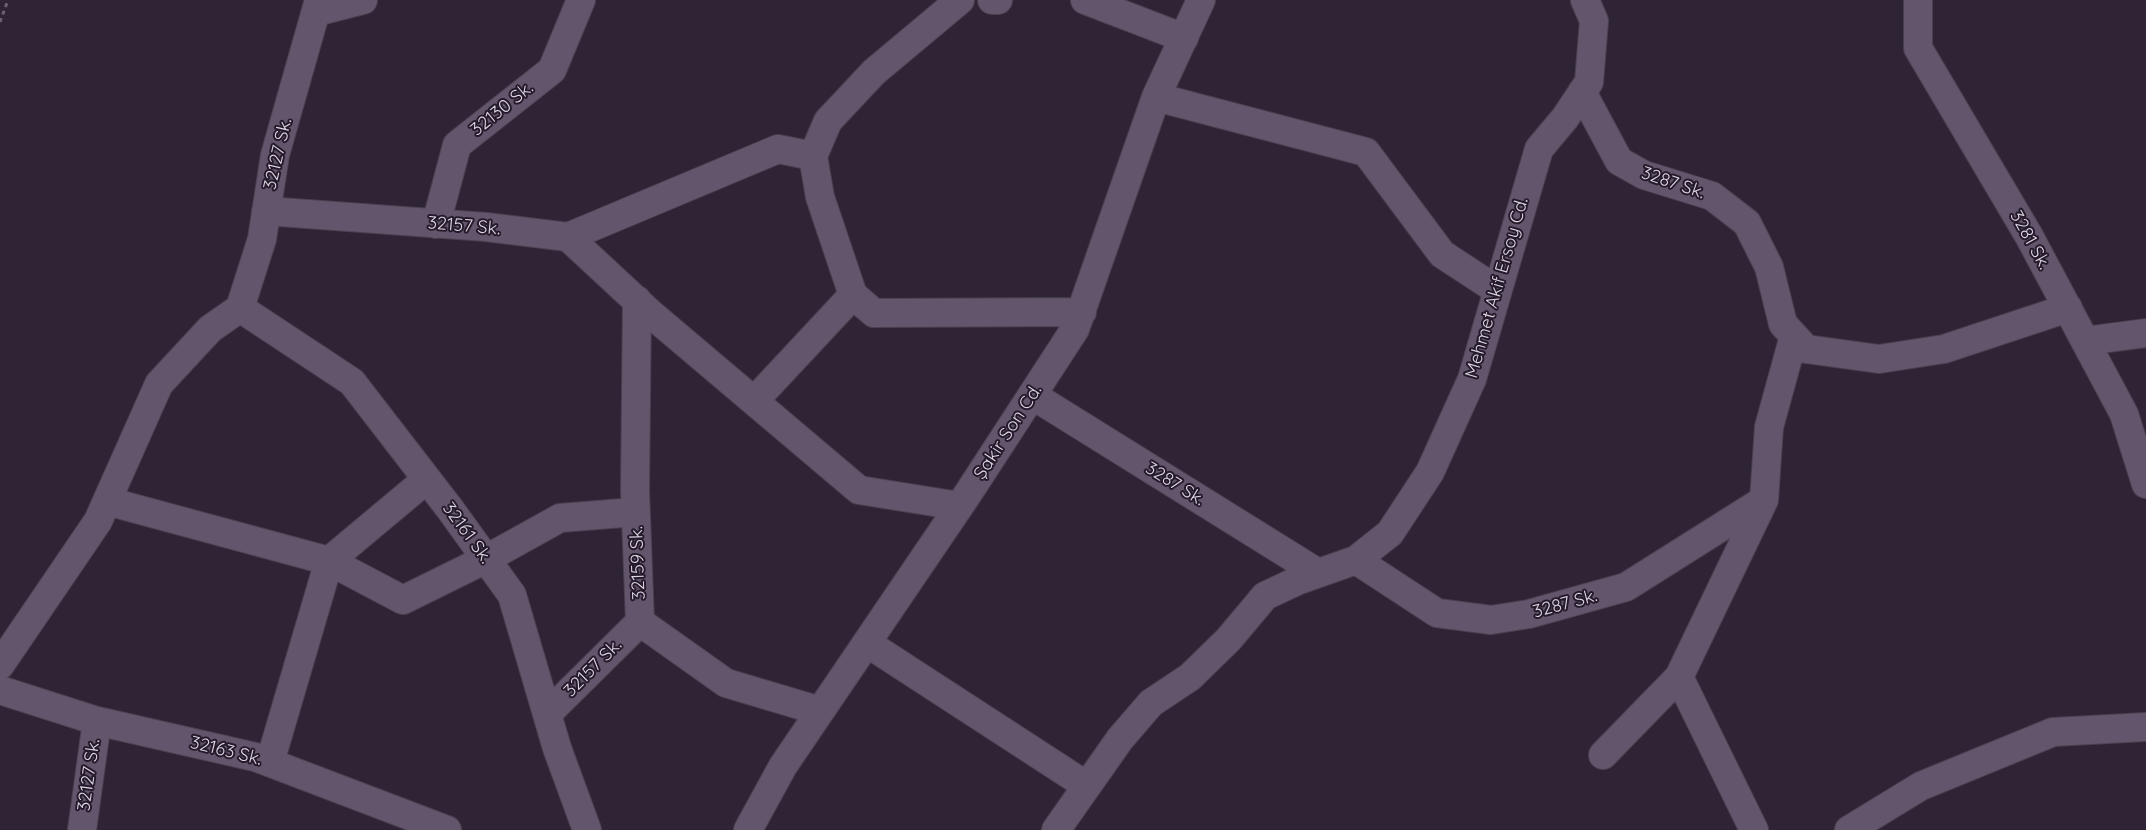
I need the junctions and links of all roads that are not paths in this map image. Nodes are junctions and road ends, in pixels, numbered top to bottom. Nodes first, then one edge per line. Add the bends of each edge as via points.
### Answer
1 (363, 0) edge
2 (581, 0) edge
3 (960, 0) edge
4 (992, 0) edge
5 (998, 0) edge
6 (1085, 0) edge
7 (1201, 0) edge
8 (1585, 0) edge
9 (1918, 0) edge
10 (317, 6) edge
11 (1184, 38) junction
12 (1582, 92) junction
13 (1156, 97) junction
14 (812, 156) junction
15 (266, 211) junction
16 (436, 224) junction
17 (568, 237) junction
18 (1497, 290) junction
19 (853, 295) junction
20 (637, 300) junction
21 (240, 308) junction
22 (2068, 308) junction
23 (1082, 312) junction
24 (2146, 333) edge
25 (1794, 336) junction
26 (2085, 341) junction
27 (1032, 395) junction
28 (754, 401) junction
29 (427, 479) junction
30 (2146, 484) edge
31 (1764, 500) junction
32 (107, 501) junction
33 (959, 506) junction
34 (636, 512) junction
35 (486, 559) junction
36 (1356, 560) junction
37 (329, 561) junction
38 (1318, 573) junction
39 (640, 622) junction
40 (867, 643) junction
41 (0, 664) edge
42 (1679, 677) junction
43 (0, 690) edge
44 (820, 711) junction
45 (547, 714) junction
46 (97, 721) junction
47 (2146, 727) edge
48 (1603, 755) dead end
49 (270, 762) junction
50 (1087, 786) junction
51 (82, 830) edge
52 (447, 830) edge
53 (587, 830) edge
54 (748, 830) edge
55 (1056, 830) edge
56 (1754, 830) edge
57 (1849, 830) edge

1 - 10 street
2 - 16 street, 32130 Sk. via 552,70 457,145
3 - 14 street via 874,72 828,121
4 - 5 street
6 - 11 street
7 - 11 street, Şakir Son Cd.
8 - 12 street, Mehmet Akif Ersoy Cd. via 1594,21 1589,82
9 - 22 street, 3281 Sk. via 1918,48
10 - 15 street, 32127 Sk. via 274,155
11 - 13 street, Şakir Son Cd.
12 - 18 street, Mehmet Akif Ersoy Cd. via 1539,148
12 - 25 street, 3287 Sk. via 1619,161 1644,175 1712,196 1747,223 1769,267 1783,324
13 - 18 street via 1366,152 1442,254
13 - 23 street, Şakir Son Cd.
14 - 17 street via 778,149
14 - 19 street via 820,197
15 - 16 street, 32157 Sk.
15 - 21 street, 32127 Sk. via 262,239
16 - 17 street, 32157 Sk.
17 - 20 street
18 - 36 street, Mehmet Akif Ersoy Cd. via 1472,379 1430,472 1390,533
19 - 23 street via 874,313
19 - 28 street
20 - 28 street
20 - 34 street, 32159 Sk.
21 - 29 street, 32161 Sk. via 352,382
21 - 32 street via 210,329 159,384
22 - 25 street via 1944,349 1878,359 1806,349
22 - 26 street, 3281 Sk.
23 - 27 street, Şakir Son Cd.
24 - 26 street
25 - 31 street via 1769,427
26 - 30 street, 3281 Sk. via 2124,414
27 - 33 street, Şakir Son Cd.
27 - 38 street, 3287 Sk.
28 - 33 street via 859,490
29 - 35 street, 32161 Sk.
29 - 37 street
31 - 36 street, 3287 Sk. via 1626,588 1529,614 1491,620 1437,613
31 - 42 street
32 - 37 street
32 - 41 street via 98,521
33 - 40 street, Şakir Son Cd.
34 - 35 street via 560,518
34 - 39 street, 32159 Sk.
35 - 37 street via 403,600
35 - 45 street, 32161 Sk. via 512,595
36 - 38 street, Mehmet Akif Ersoy Cd.
37 - 49 street
38 - 50 street, Mehmet Akif Ersoy Cd. via 1265,596 1228,640 1190,677 1151,703 1120,738
39 - 44 street, 32159 Sk. via 726,684
39 - 45 street, 32157 Sk.
40 - 44 street, Şakir Son Cd.
40 - 50 street
42 - 48 street
42 - 56 street
43 - 46 street, 32163 Sk.
44 - 54 street, Şakir Son Cd. via 783,766
45 - 53 street, 32161 Sk. via 556,748
46 - 49 street, 32163 Sk.
46 - 51 street, 32127 Sk.
47 - 57 street via 2053,732 1921,786
49 - 52 street, 32163 Sk.
50 - 55 street, Mehmet Akif Ersoy Cd.

